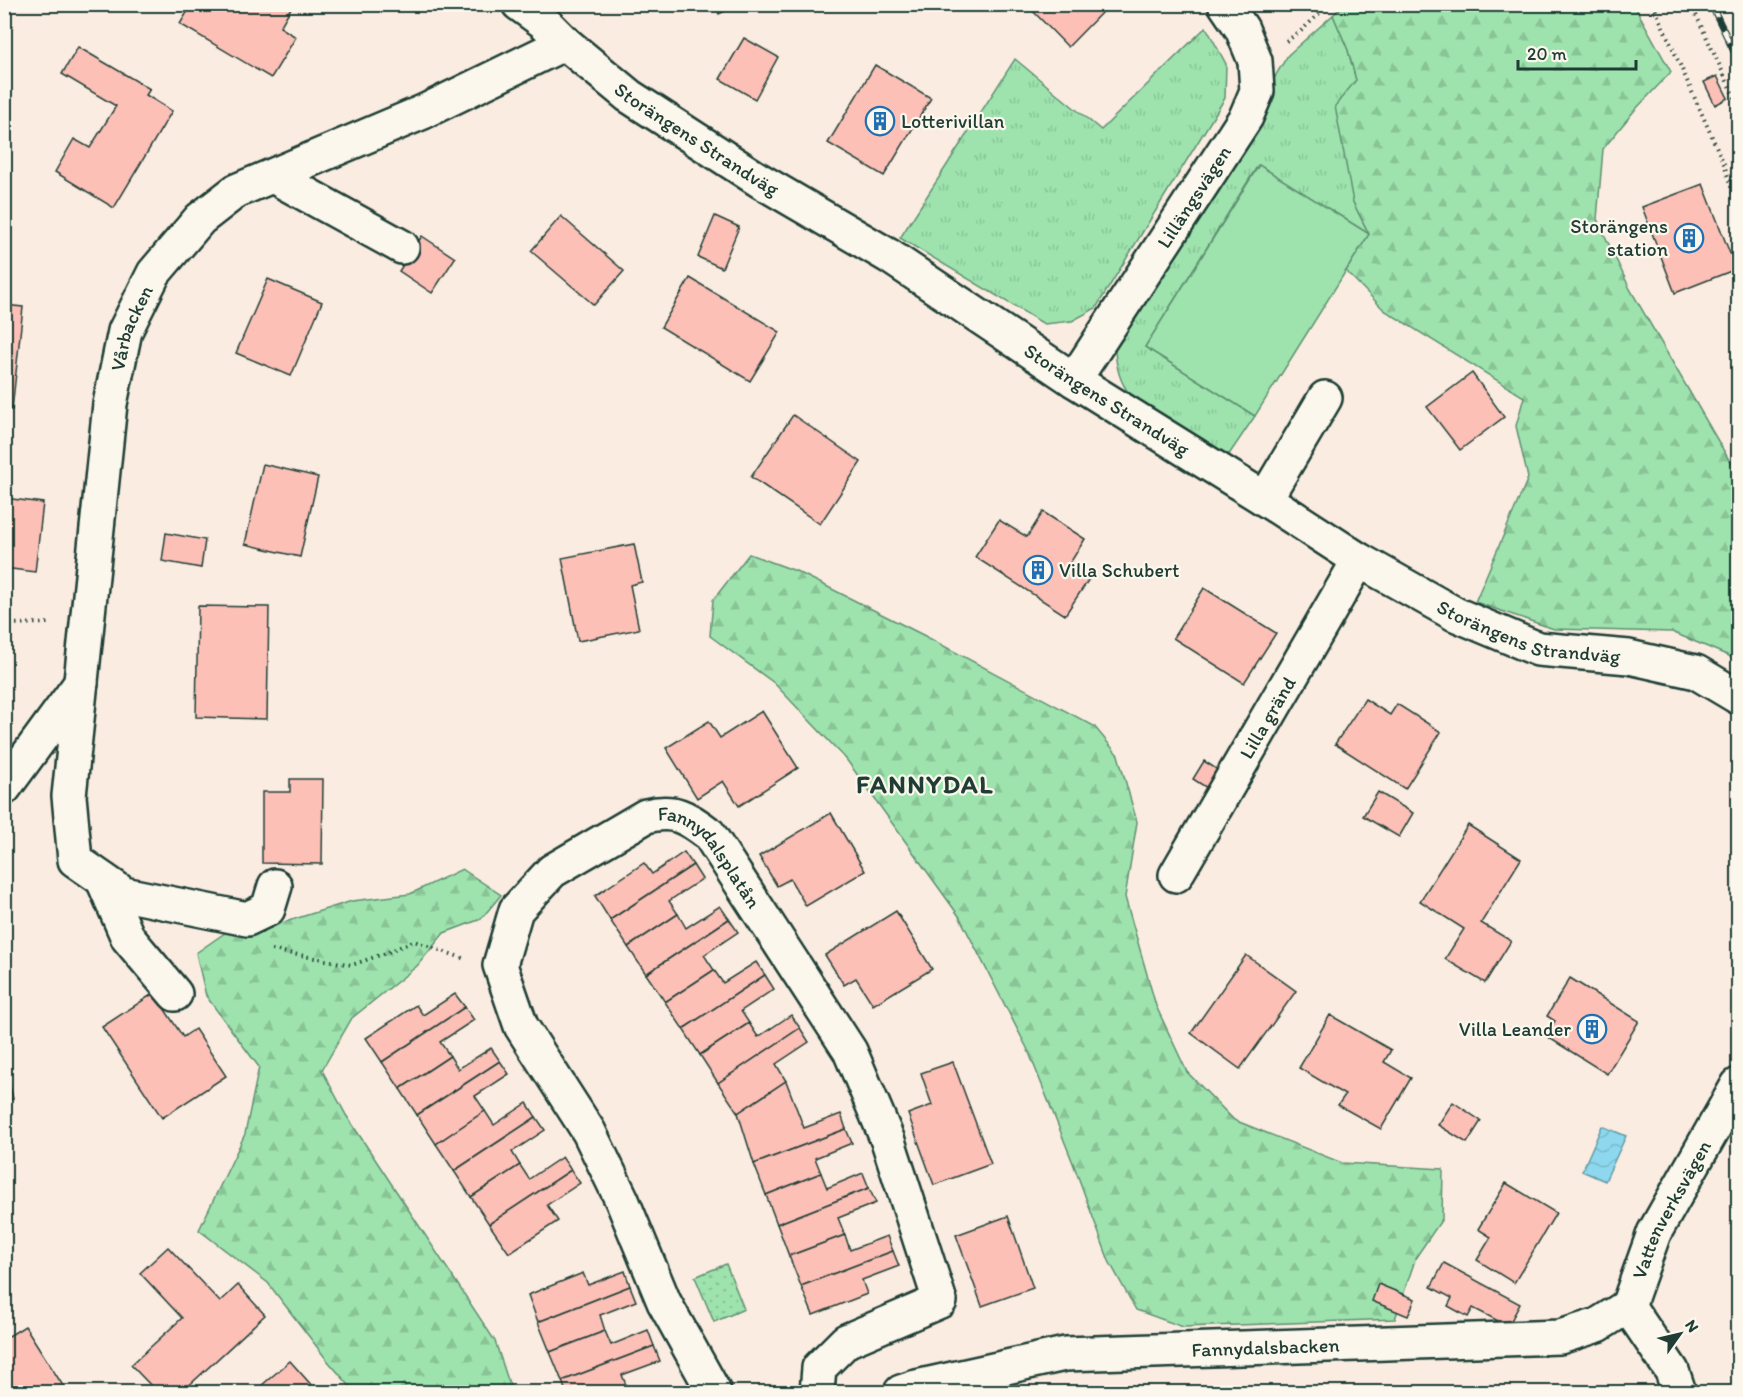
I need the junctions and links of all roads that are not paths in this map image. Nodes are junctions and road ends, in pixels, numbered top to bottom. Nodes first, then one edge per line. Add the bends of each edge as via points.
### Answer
1 (519, 4) edge
2 (1225, 4) edge
3 (565, 43) junction
4 (273, 176) junction
5 (402, 247) dead end
6 (1074, 380) junction
7 (1325, 398) dead end
8 (1265, 498) junction
9 (1359, 561) junction
10 (81, 683) junction
11 (1738, 697) edge
12 (4, 788) edge
13 (1176, 875) dead end
14 (103, 880) junction
15 (275, 886) dead end
16 (175, 994) dead end
17 (1738, 1085) edge
18 (1628, 1306) junction
19 (714, 1392) edge
20 (817, 1392) edge
21 (901, 1392) edge
22 (1679, 1392) edge

1 - 3 street, Storängens Strandväg
2 - 6 street, Lillängsvägen via 1242,29 1255,61 1257,91 1246,117
3 - 4 street, Vårbacken via 423,112
3 - 6 street, Storängens Strandväg via 629,96 759,180 889,256
4 - 5 street
4 - 10 street, Vårbacken via 236,191 200,219 154,273 125,331 110,404
6 - 8 street, Storängens Strandväg
7 - 8 street
8 - 9 street, Storängens Strandväg
9 - 11 street, Storängens Strandväg via 1455,614 1539,649 1629,657 1696,672
9 - 13 street, Lilla gränd
10 - 12 street
10 - 14 street, Vårbacken via 69,796 75,860
14 - 15 street via 124,894 247,919 268,909
14 - 16 street via 128,938
17 - 18 street, Vattenverksvägen via 1654,1233
18 - 21 street, Fannydalsbacken via 1598,1325 1560,1336 1065,1354
18 - 22 street via 1672,1371
19 - 20 street, Fannydalsplatån via 664,1302 589,1132 521,1026 500,964 516,910 552,871 646,816 661,812 676,813 709,834 850,1051 888,1141 940,1301 846,1341 819,1368

